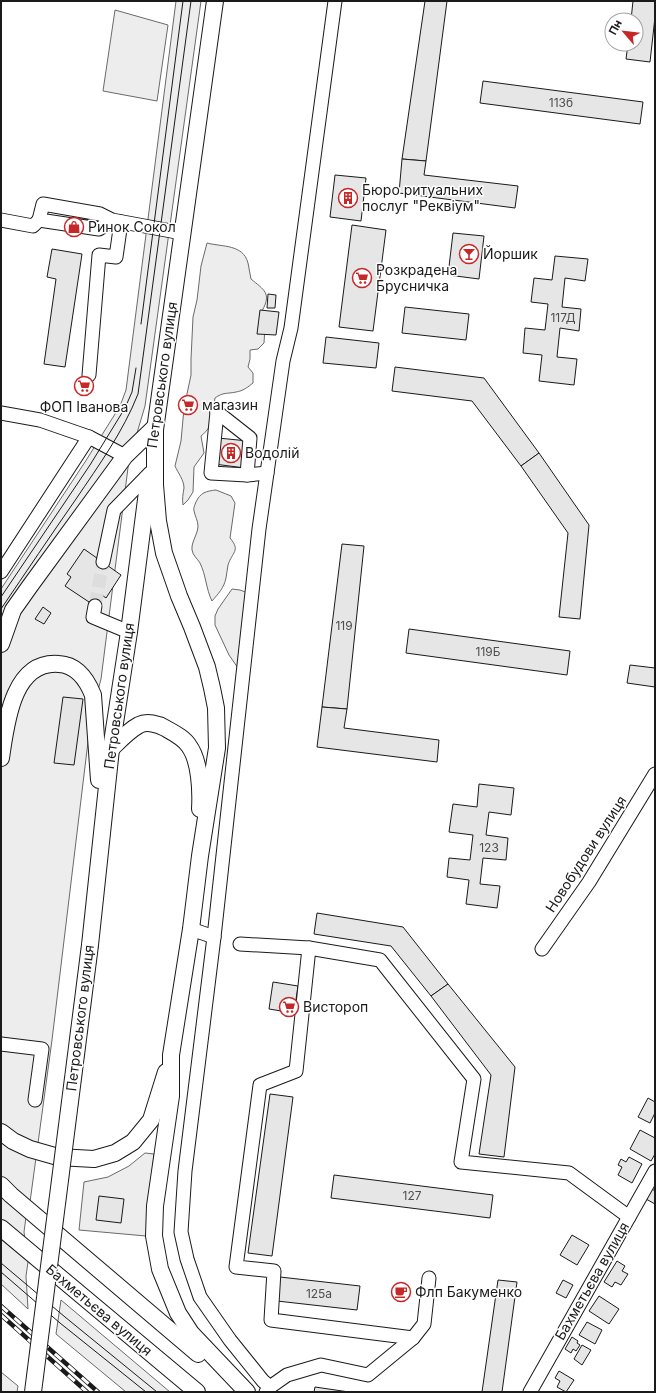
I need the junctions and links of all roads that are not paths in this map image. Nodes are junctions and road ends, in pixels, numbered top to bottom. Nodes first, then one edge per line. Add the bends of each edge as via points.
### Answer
1 (215, 1) edge
2 (335, 1) edge
3 (1, 220) edge
4 (117, 221) junction
5 (182, 233) junction
6 (90, 376) dead end
7 (1, 413) edge
8 (155, 426) junction
9 (89, 437) junction
10 (125, 456) junction
11 (150, 473) junction
12 (267, 473) junction
13 (247, 476) junction
14 (103, 562) tunnel mouth
15 (1, 572) edge
16 (95, 606) tunnel mouth
17 (129, 632) junction
18 (1, 644) edge
19 (111, 749) junction
20 (1, 758) edge
21 (655, 774) edge
22 (102, 830) junction
23 (200, 856) junction
24 (191, 930) junction
25 (214, 938) junction
26 (240, 944) dead end
27 (309, 948) junction
28 (542, 949) dead end
29 (1, 1044) edge
30 (171, 1055) junction
31 (35, 1100) dead end
32 (1, 1132) edge
33 (655, 1171) edge
34 (1, 1185) edge
35 (629, 1217) junction
36 (1, 1228) edge
37 (429, 1278) dead end
38 (413, 1338) junction
39 (268, 1389) edge
40 (33, 1392) edge
41 (197, 1392) edge
42 (245, 1392) edge
43 (530, 1392) edge

1 - 5 main road, Петровського вулиця
2 - 12 street via 292,328 283,361
3 - 4 street via 32,226 39,220 43,204 100,214
4 - 5 street
4 - 6 street via 116,257 99,255
5 - 8 main road, Петровського вулиця
7 - 9 street via 40,420
8 - 10 main road
8 - 11 main road, Петровського вулиця
8 - 23 main road via 155,486 164,552 207,667 216,708 217,748
9 - 10 street
9 - 15 street
10 - 18 main road via 13,610
11 - 14 street via 114,510
11 - 17 main road, Петровського вулиця
12 - 13 street
12 - 25 street
13 - 13 street via 250,438 217,412 211,473
16 - 17 street via 93,617
17 - 19 main road, Петровського вулиця
19 - 22 main road, Петровського вулиця
19 - 23 main road via 140,725 152,723 162,726 190,746 197,762 201,800
20 - 22 main road via 8,716 16,692 27,676 40,666 50,664 61,664 75,669 88,684 93,695
21 - 28 street, Новобудови вулиця via 589,882
22 - 40 main road, Петровського вулиця, bridge via 90,945
23 - 24 main road
24 - 25 street
24 - 30 main road
25 - 39 street via 184,1171 181,1232 200,1297
26 - 27 street
27 - 35 street via 380,960 474,1079 461,1162 569,1173
27 - 38 street via 296,1071 260,1085 236,1267 274,1271 271,1320
29 - 31 street via 42,1049
30 - 32 main road via 150,1120 133,1142 116,1153 94,1159 58,1157 30,1149
30 - 42 main road via 171,1096 155,1206 154,1236 160,1269 178,1313 191,1334
33 - 35 street, Бахметьєва вулиця
34 - 42 main road
35 - 43 street, Бахметьєва вулиця
36 - 41 main road, Бахметьєва вулиця
37 - 38 street via 424,1324
38 - 39 street via 368,1375 321,1365 287,1375

